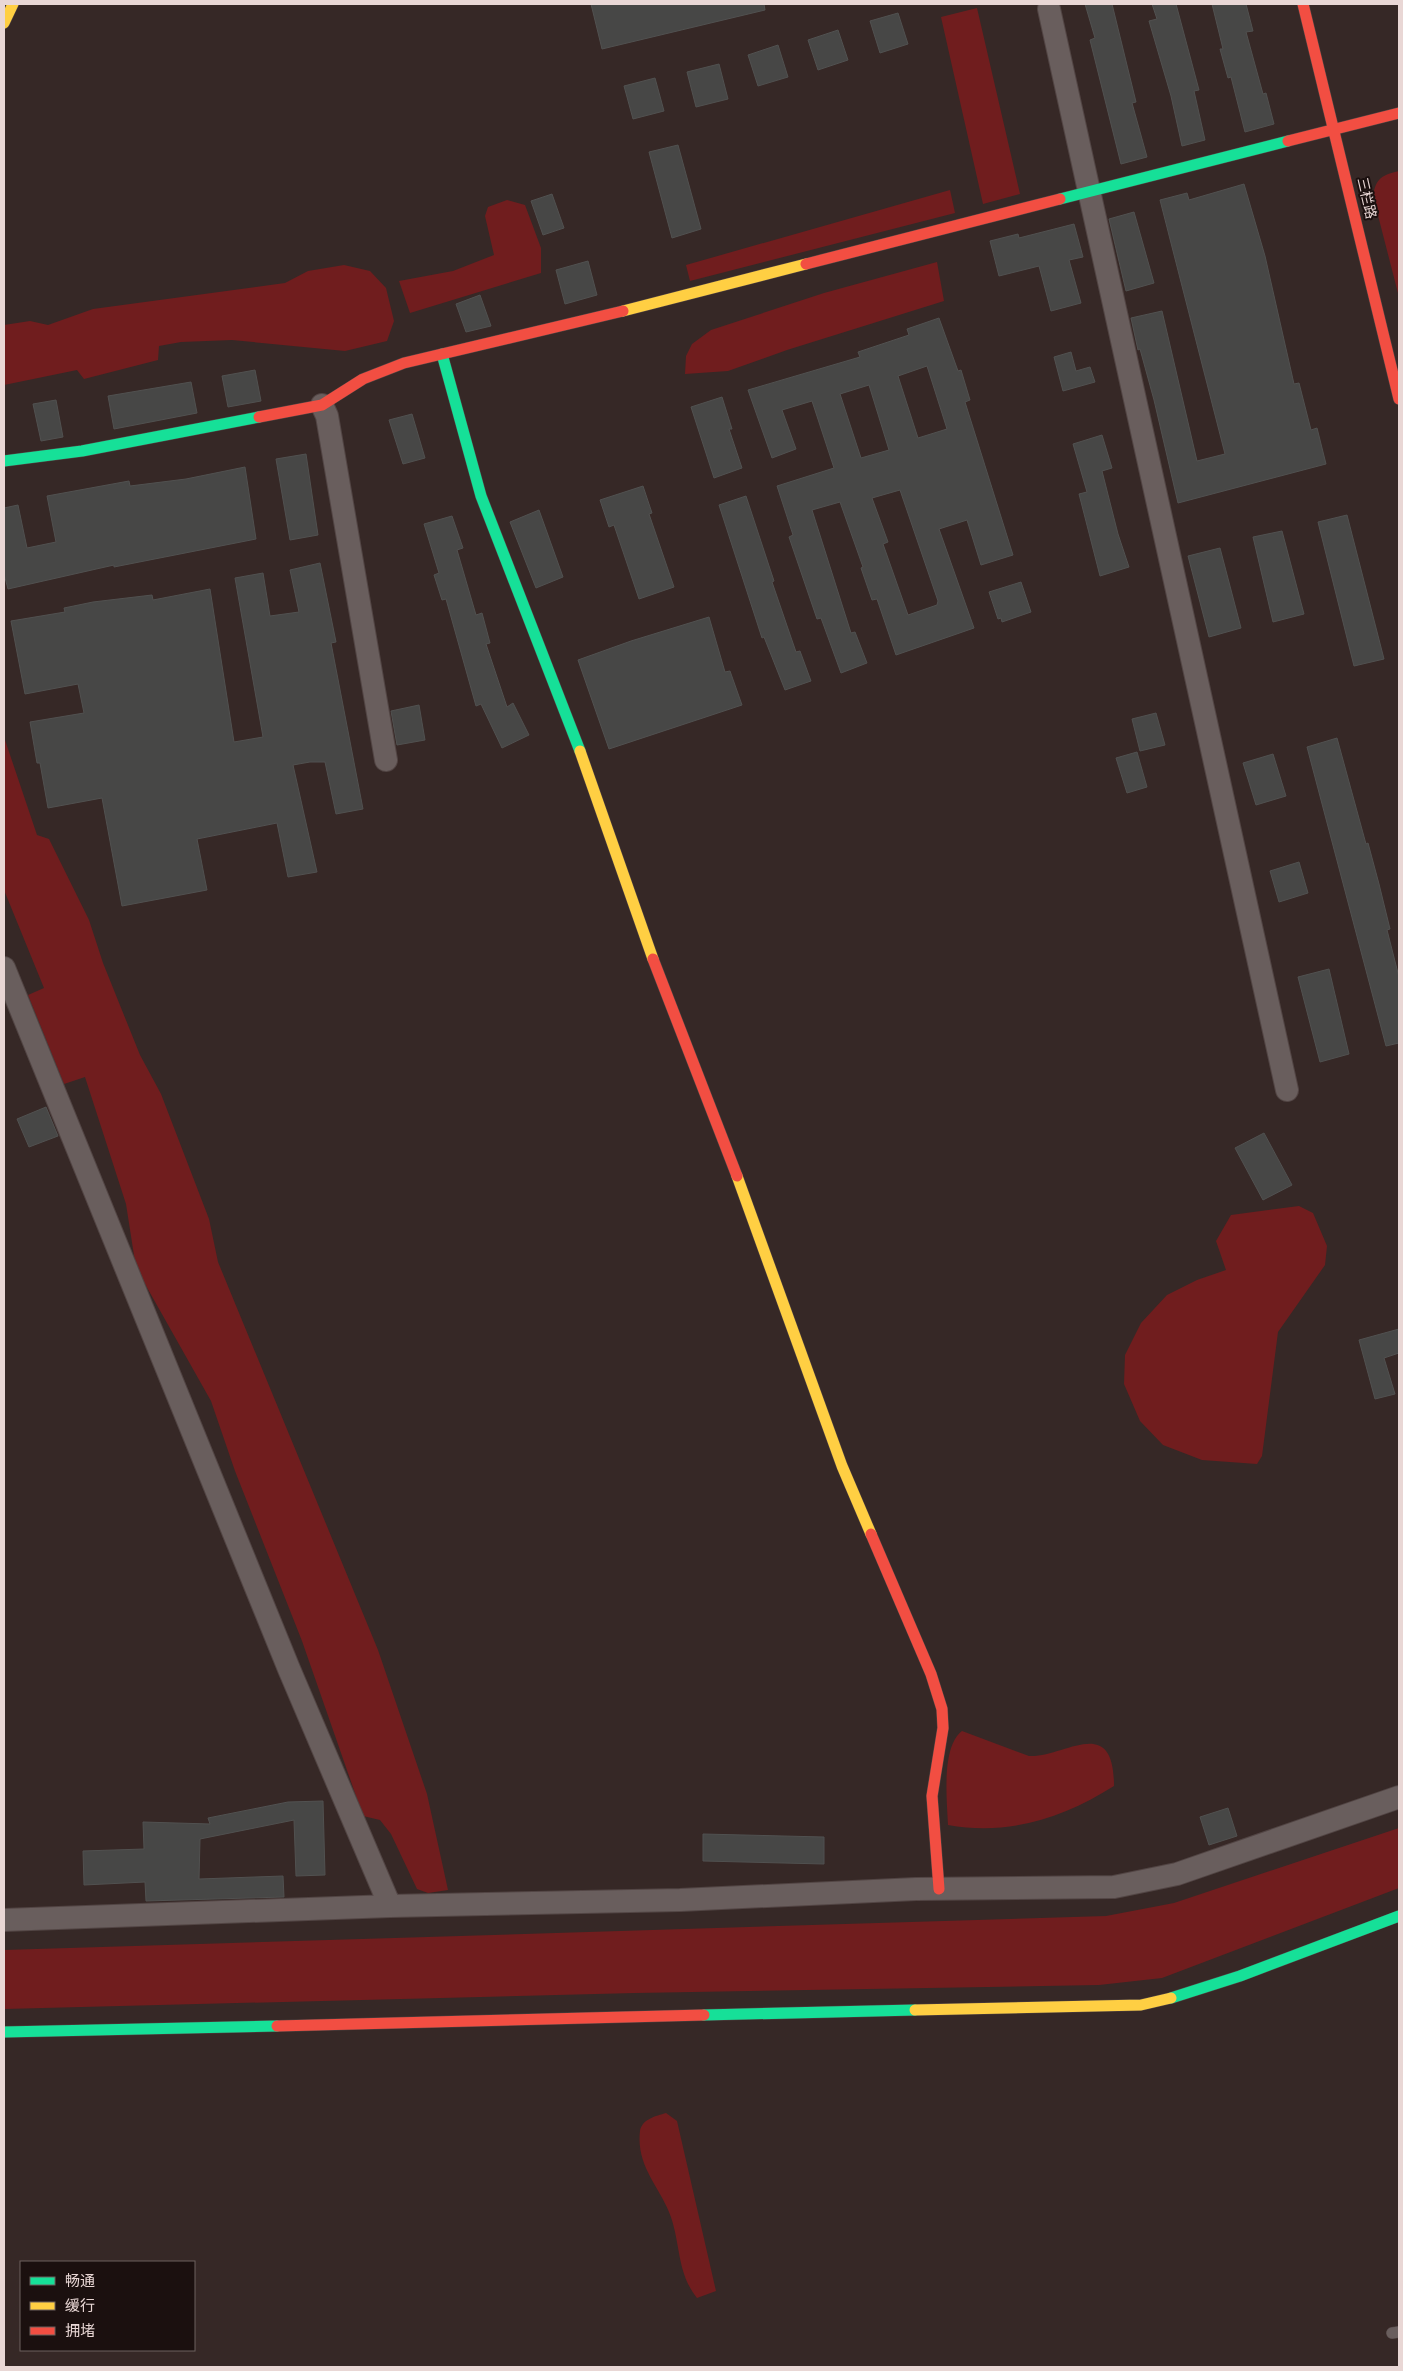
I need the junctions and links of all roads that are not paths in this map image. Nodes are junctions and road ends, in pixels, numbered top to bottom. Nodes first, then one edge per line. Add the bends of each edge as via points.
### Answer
1 (13, 4) edge
2 (1303, 4) edge
3 (1049, 9) dead end
4 (4, 23) edge
5 (1399, 113) edge
6 (1335, 130) junction
7 (1089, 192) junction
8 (442, 354) junction
9 (1399, 399) edge
10 (322, 405) junction
11 (4, 461) edge
12 (386, 760) dead end
13 (4, 968) edge
14 (1287, 1090) dead end
15 (1399, 1797) edge
16 (939, 1889) junction
17 (390, 1906) junction
18 (1399, 1916) edge
19 (4, 1920) edge
20 (4, 2032) edge

1 - 4 street
2 - 6 street, 三栏路
3 - 7 street
5 - 6 street
6 - 7 street
6 - 9 street, 三栏路
7 - 8 street
7 - 14 street
8 - 10 street via 363,378
8 - 16 street via 481,496 575,739 663,989 752,1213 842,1466 931,1674 942,1709 944,1728 932,1796
10 - 11 street via 82,451
10 - 12 street via 327,416
13 - 17 street via 289,1669
15 - 16 street via 1177,1874 1114,1887
16 - 17 street via 680,1900
17 - 19 street
18 - 20 street via 1170,2000 1141,2005

